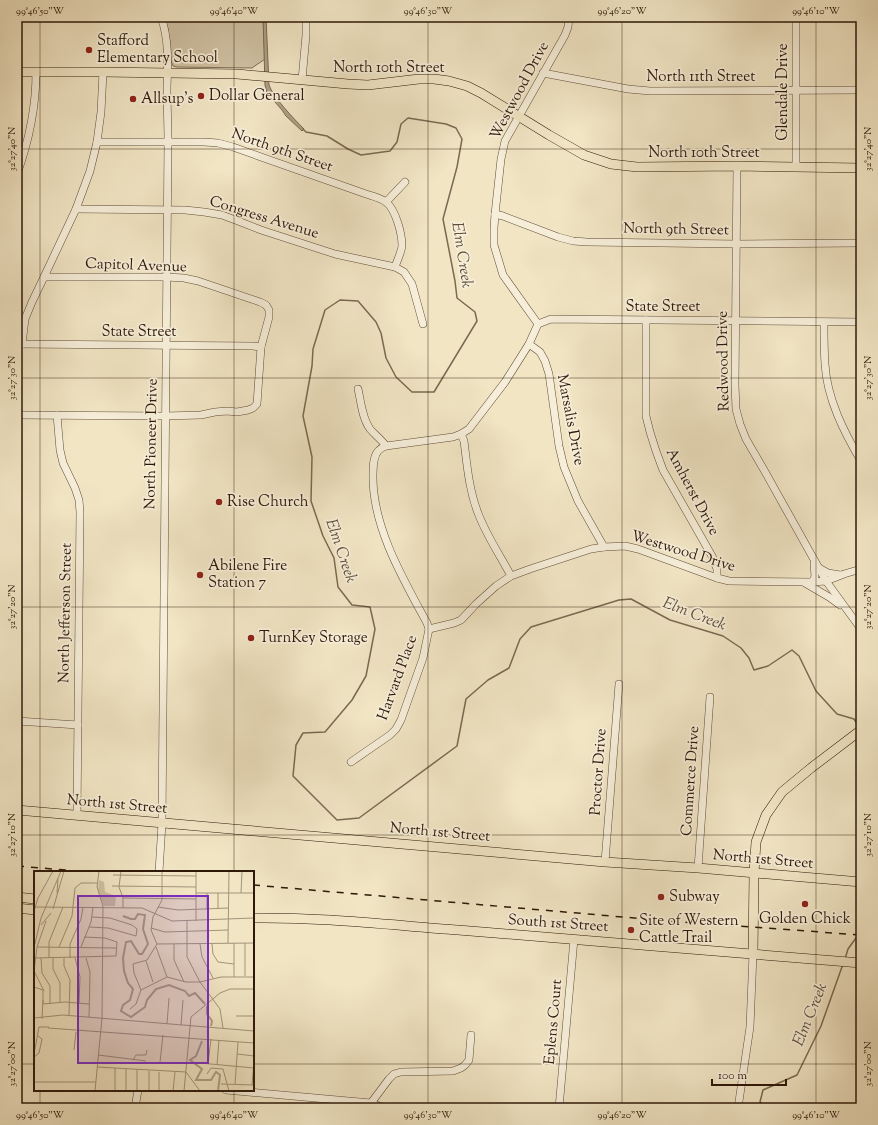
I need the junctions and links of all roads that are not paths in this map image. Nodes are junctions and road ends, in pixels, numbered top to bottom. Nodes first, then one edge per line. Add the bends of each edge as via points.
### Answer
1 (161, 17) edge
2 (306, 17) edge
3 (568, 17) edge
4 (796, 17) edge
5 (17, 72) edge
6 (36, 72) junction
7 (103, 72) junction
8 (168, 73) junction
9 (543, 73) junction
10 (302, 80) junction
11 (796, 90) junction
12 (861, 90) edge
13 (518, 116) junction
14 (97, 142) junction
15 (168, 142) junction
16 (737, 166) junction
17 (796, 167) junction
18 (861, 168) edge
19 (17, 174) edge
20 (405, 182) dead end
21 (386, 202) junction
22 (76, 209) junction
23 (167, 209) junction
24 (495, 214) junction
25 (861, 243) edge
26 (737, 244) junction
27 (395, 268) junction
28 (44, 277) junction
29 (166, 277) junction
30 (646, 320) junction
31 (736, 320) junction
32 (824, 322) junction
33 (861, 322) edge
34 (423, 324) dead end
35 (538, 324) junction
36 (20, 344) edge
37 (529, 344) junction
38 (166, 345) junction
39 (261, 347) junction
40 (358, 389) dead end
41 (17, 415) edge
42 (57, 415) junction
43 (165, 416) junction
44 (462, 434) junction
45 (386, 446) junction
46 (861, 461) edge
47 (604, 547) junction
48 (814, 559) junction
49 (819, 568) junction
50 (861, 569) edge
51 (840, 575) junction
52 (511, 576) junction
53 (716, 578) junction
54 (826, 581) junction
55 (801, 582) junction
56 (812, 582) junction
57 (833, 592) junction
58 (847, 611) junction
59 (429, 630) junction
60 (861, 630) edge
61 (619, 684) dead end
62 (710, 697) dead end
63 (17, 721) edge
64 (78, 725) junction
65 (857, 732) edge
66 (351, 762) dead end
67 (17, 810) edge
68 (77, 815) junction
69 (162, 823) junction
70 (605, 862) junction
71 (698, 868) junction
72 (159, 871) edge
73 (754, 873) junction
74 (861, 882) edge
75 (17, 897) edge
76 (34, 898) edge
77 (17, 908) edge
78 (34, 910) edge
79 (254, 918) edge
80 (574, 939) junction
81 (753, 954) junction
82 (859, 963) edge
83 (471, 1035) dead end
84 (138, 1091) edge
85 (237, 1091) edge
86 (371, 1103) junction
87 (135, 1108) edge
88 (388, 1108) edge
89 (559, 1108) edge
90 (738, 1108) edge

1 - 8 street, North Pioneer Drive via 166,39
2 - 10 street
3 - 9 street, Westwood Drive via 565,35
4 - 11 street, Glendale Drive
5 - 6 main road, North 10th Street
6 - 7 main road, North 10th Street
6 - 19 street via 30,129
7 - 8 main road, North 10th Street
7 - 14 street
8 - 10 main road, North 10th Street via 237,74
8 - 15 street, North Pioneer Drive
9 - 11 street, North 11th Street via 650,91
9 - 13 street, Westwood Drive
10 - 13 main road, North 10th Street via 348,84 419,79 449,81 467,86
11 - 12 street, North 11th Street
11 - 17 street, Glendale Drive
13 - 16 main road, North 10th Street via 584,155 611,164 637,167
13 - 24 street, Westwood Drive via 505,141 501,158
14 - 15 street, North 9th Street
14 - 22 street
15 - 21 street, North 9th Street via 218,143 233,147
15 - 23 street, North Pioneer Drive
16 - 17 main road, North 10th Street
16 - 26 street, Redwood Drive
17 - 18 main road, North 10th Street
20 - 21 street
21 - 27 street via 400,230 402,247
22 - 23 street, Congress Avenue
22 - 28 street
23 - 27 street, Congress Avenue via 222,216 335,254
23 - 29 street, North Pioneer Drive
24 - 26 street, North 9th Street via 558,237 587,242
24 - 35 street, Westwood Drive via 494,245 503,275
25 - 26 street, North 9th Street
26 - 31 street, Redwood Drive
27 - 34 street via 404,272 412,284
28 - 29 street, Capitol Avenue
28 - 36 street via 25,318
29 - 38 street, North Pioneer Drive
29 - 39 street, Capitol Avenue via 198,281 266,305 269,317
30 - 31 street, State Street
30 - 35 street, State Street via 551,319
30 - 53 street, Amherst Drive via 646,416 650,432 663,470 712,556 717,569
31 - 32 street, State Street
31 - 48 street, Redwood Drive via 735,385 736,409 740,424
32 - 33 street, State Street
32 - 46 street via 825,365 829,391 842,427
35 - 37 street
36 - 38 street, State Street
37 - 44 street via 505,382 469,429
37 - 47 street, Marsalis Drive via 540,352 547,367 564,467 578,502
38 - 39 street, State Street
38 - 43 street, North Pioneer Drive
39 - 43 street via 257,404 253,408 237,412
40 - 45 street via 367,424
41 - 42 street
42 - 43 street
42 - 64 street, North Jefferson Street via 60,450 79,500 80,512
43 - 69 street, North Pioneer Drive
44 - 45 street
44 - 52 street via 478,514
45 - 59 street via 374,459 374,501 392,554
47 - 52 street, Westwood Drive
47 - 53 street, Westwood Drive via 625,546 638,549
48 - 49 street, Redwood Drive
48 - 56 street via 815,577
49 - 51 street
49 - 54 street, Redwood Drive
50 - 51 street, Westwood Drive
51 - 54 street, Westwood Drive
51 - 57 street via 834,584
52 - 59 street, Westwood Drive via 488,593 461,620
53 - 55 street, Westwood Drive via 729,581
54 - 56 street, Westwood Drive
54 - 57 street
55 - 56 street, Westwood Drive
55 - 58 street via 829,597
57 - 58 street
58 - 60 street
59 - 66 street, Harvard Place via 423,658 401,720 390,735
61 - 70 street, Proctor Drive
62 - 71 street, Commerce Drive
63 - 64 street
64 - 68 street, North Jefferson Street
65 - 73 main road via 782,792 761,827 756,842
67 - 68 main road, North 1st Street
68 - 69 main road, North 1st Street
69 - 70 main road, North 1st Street
69 - 72 street, North Pioneer Drive
70 - 71 main road, North 1st Street
71 - 73 main road, North 1st Street
73 - 74 main road, North 1st Street
73 - 81 main road
75 - 76 main road
77 - 78 main road
79 - 80 main road, South 1st Street via 321,920
80 - 81 main road, South 1st Street
80 - 89 street, Eplens Court
81 - 82 main road, South 1st Street
81 - 90 street via 750,1027
83 - 86 street via 468,1060 461,1068 453,1071 394,1074
84 - 87 street
85 - 86 street
86 - 88 street

